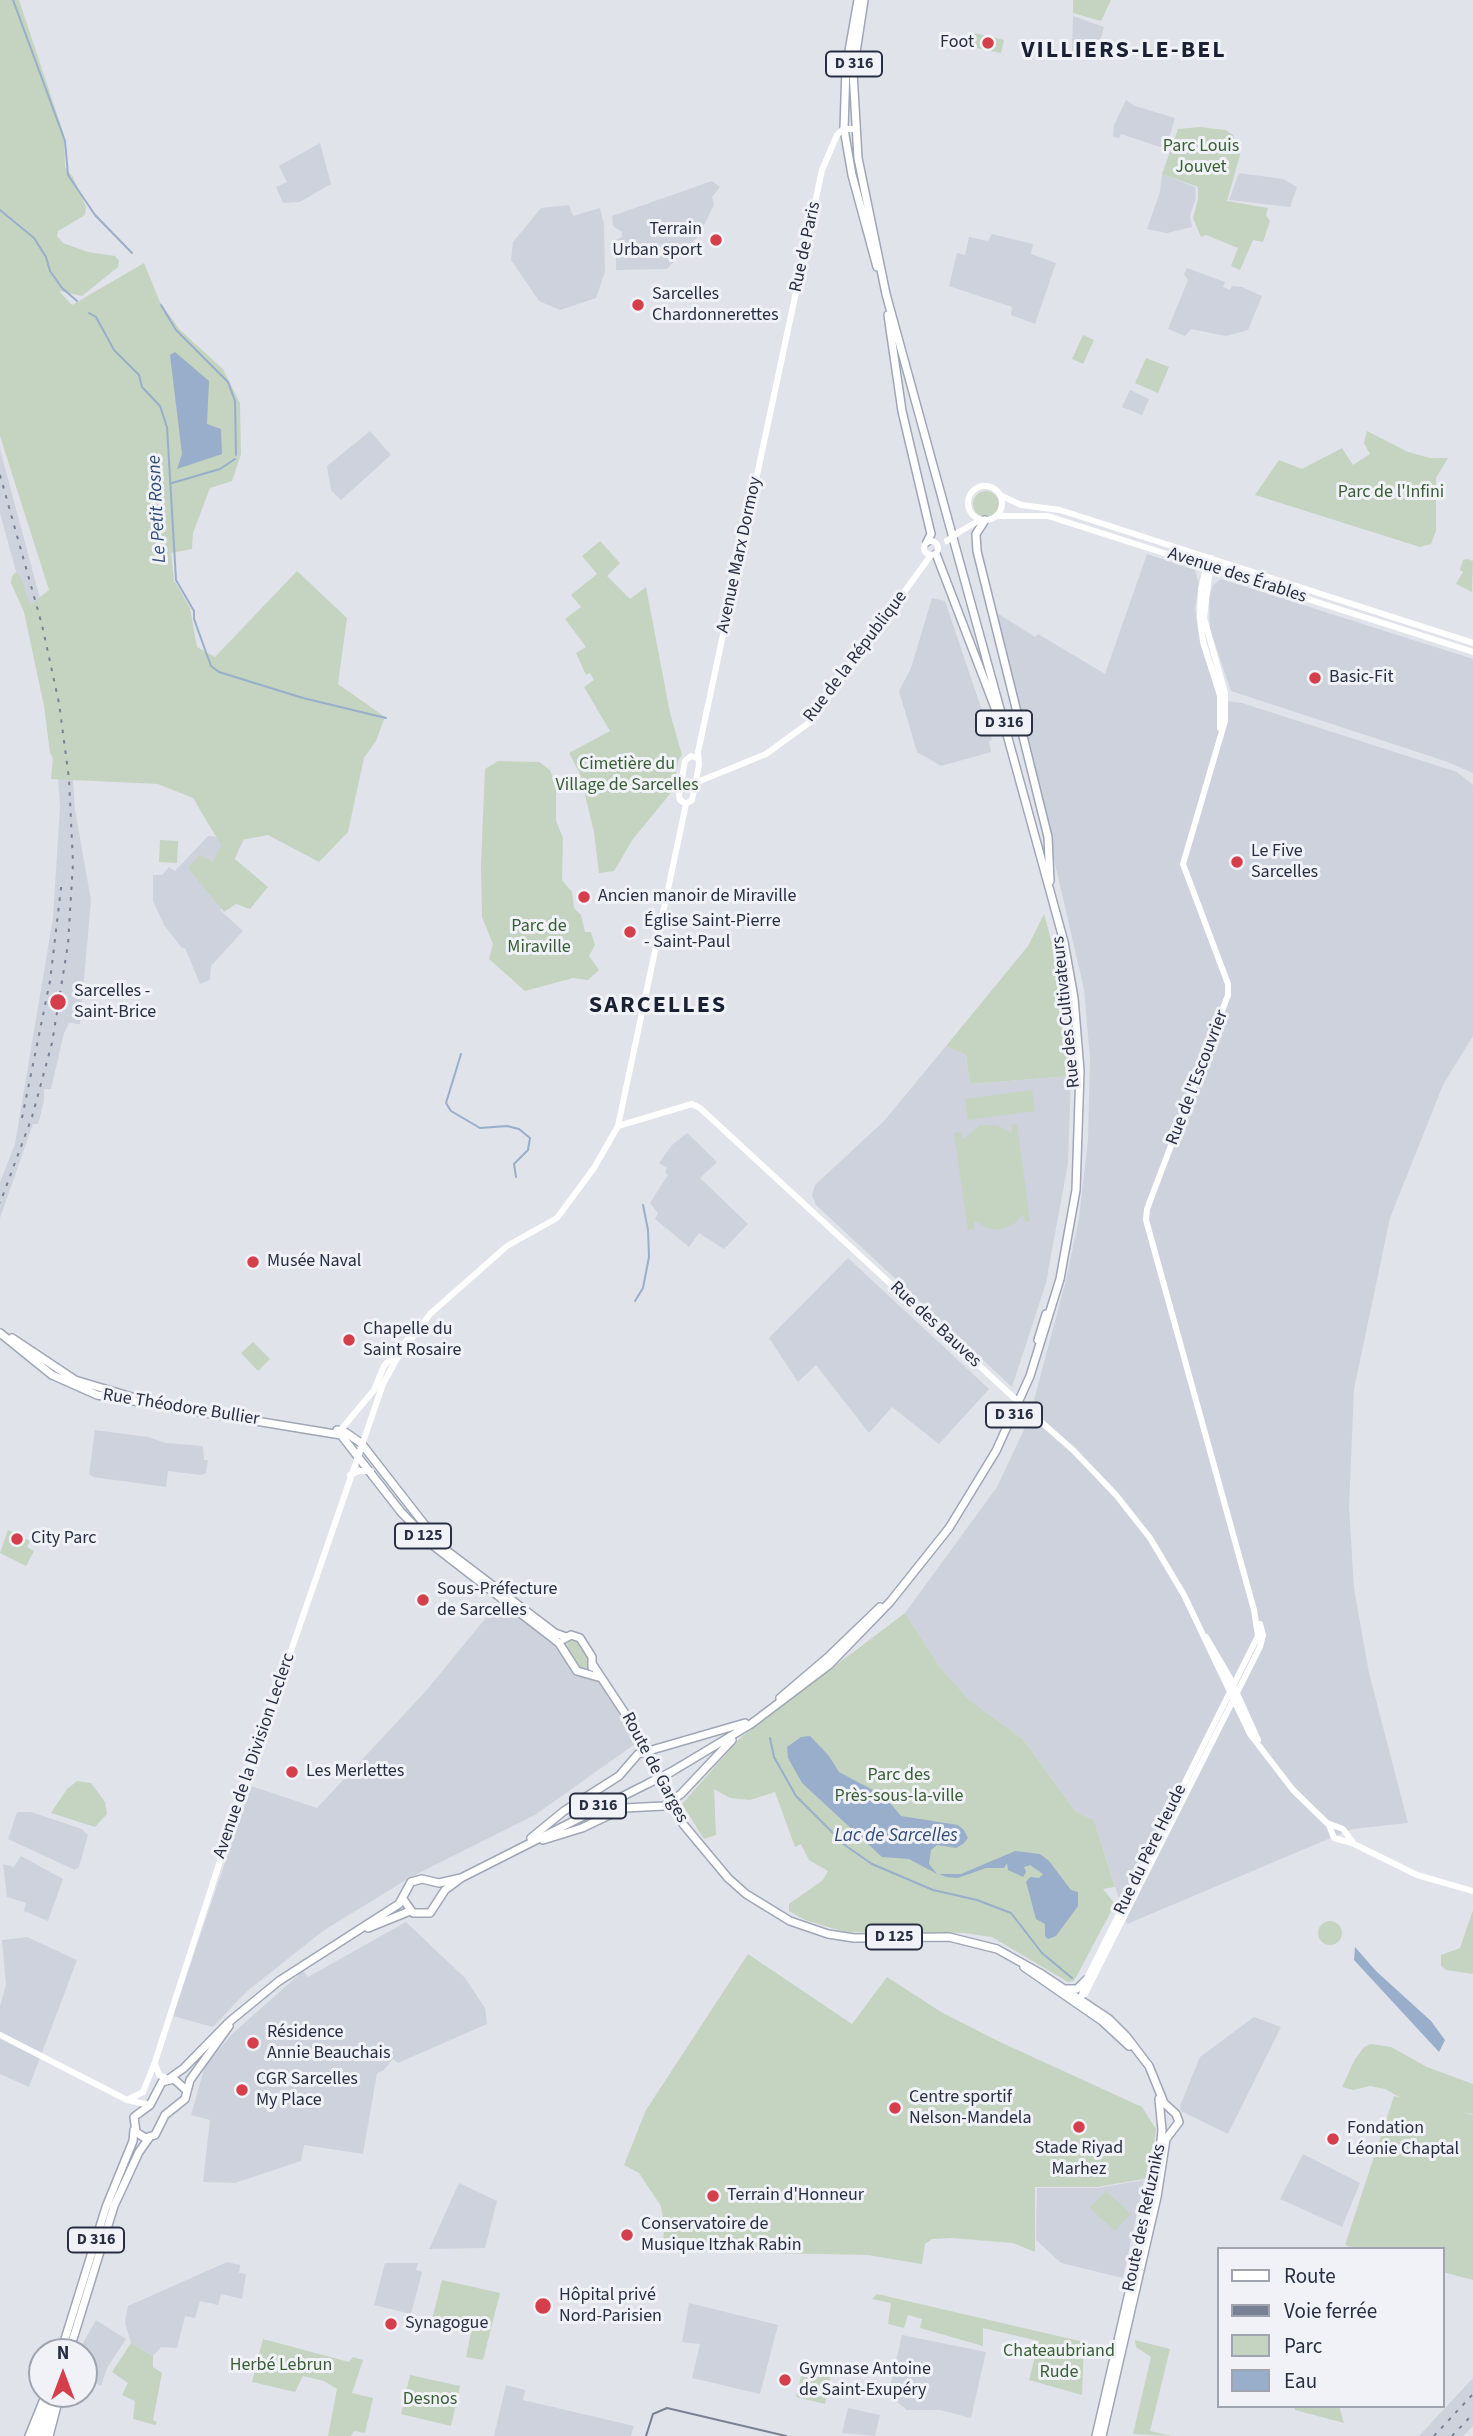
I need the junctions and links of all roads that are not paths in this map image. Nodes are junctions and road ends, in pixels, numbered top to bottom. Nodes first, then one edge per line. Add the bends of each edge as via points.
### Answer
1 (858, 0) edge
2 (864, 0) edge
3 (845, 129) junction
4 (854, 129) junction
5 (855, 139) junction
6 (846, 140) junction
7 (832, 144) junction
8 (887, 296) junction
9 (784, 352) joint
10 (1002, 496) junction
11 (970, 511) junction
12 (998, 516) junction
13 (982, 520) junction
14 (966, 527) junction
15 (927, 542) junction
16 (932, 553) junction
17 (1172, 555) junction
18 (1210, 564) junction
19 (1203, 578) junction
20 (1473, 643) edge
21 (1473, 652) edge
22 (1219, 744) junction
23 (697, 758) junction
24 (695, 783) junction
25 (686, 804) junction
26 (1037, 846) junction
27 (1055, 912) junction
28 (1058, 922) junction
29 (618, 1126) junction
30 (420, 1326) junction
31 (0, 1331) edge
32 (339, 1432) junction
33 (361, 1443) junction
34 (357, 1452) junction
35 (372, 1471) junction
36 (349, 1475) junction
37 (1254, 1609) junction
38 (1200, 1627) junction
39 (566, 1637) junction
40 (562, 1646) junction
41 (593, 1664) junction
42 (1243, 1670) junction
43 (586, 1672) junction
44 (1226, 1672) junction
45 (601, 1680) junction
46 (1234, 1696) junction
47 (1244, 1722) junction
48 (745, 1723) junction
49 (1220, 1725) junction
50 (737, 1734) junction
51 (1261, 1748) junction
52 (645, 1751) junction
53 (670, 1770) junction
54 (670, 1802) junction
55 (1326, 1822) junction
56 (1333, 1834) junction
57 (1342, 1834) junction
58 (513, 1851) junction
59 (461, 1878) junction
60 (430, 1881) junction
61 (1473, 1891) edge
62 (403, 1899) junction
63 (439, 1899) junction
64 (410, 1911) junction
65 (348, 1937) junction
66 (1016, 1960) junction
67 (1087, 1980) junction
68 (1064, 1989) junction
69 (1081, 2002) junction
70 (239, 2015) junction
71 (0, 2035) edge
72 (153, 2065) junction
73 (169, 2078) junction
74 (158, 2089) junction
75 (186, 2090) junction
76 (127, 2100) junction
77 (150, 2105) junction
78 (1166, 2112) junction
79 (133, 2119) junction
80 (1161, 2125) junction
81 (134, 2129) junction
82 (1171, 2129) junction
83 (149, 2138) junction
84 (1129, 2309) junction
85 (65, 2338) edge
86 (73, 2338) edge
87 (41, 2408) edge
88 (43, 2408) edge
89 (53, 2408) edge
90 (55, 2408) edge
91 (29, 2436) edge
92 (35, 2436) edge
93 (42, 2436) edge
94 (49, 2436) edge
95 (1096, 2436) edge
96 (1102, 2436) edge

1 - 3 main road, D 316 via 846,68
2 - 4 main road, D 316 via 853,72
3 - 4 main road
3 - 6 main road, D 316
3 - 7 main road, Rue de Paris
4 - 5 main road, D 316
5 - 6 main road
5 - 8 main road, D 316
6 - 7 main road
6 - 8 main road, D 316
7 - 9 main road, Rue de Paris via 817,193
8 - 15 main road via 900,399 931,534
8 - 26 main road, Rue des Cultivateurs / D 316
9 - 23 main road, Avenue Marx Dormoy
10 - 11 main road via 994,488 980,486 969,496
10 - 12 main road
10 - 18 main road, Avenue des Érables via 1021,505 1060,510
11 - 13 main road
11 - 14 main road
12 - 13 main road
12 - 17 main road, Avenue des Érables via 1048,516
13 - 14 main road
13 - 27 main road via 976,534 977,551 1048,837
14 - 16 main road, bridge
15 - 16 main road
15 - 16 main road via 923,548
16 - 24 main road, Rue de la République via 810,722 766,754
16 - 26 main road via 996,712
17 - 18 main road, Avenue des Érables
17 - 19 main road via 1199,568
18 - 19 main road
18 - 20 main road, Avenue des Érables via 1246,569
18 - 21 main road, Avenue des Érables
18 - 22 main road via 1204,618 1226,706
19 - 22 main road via 1200,618 1220,695
22 - 37 main road, Rue de l'Escouvrier via 1183,864 1228,984 1228,995 1146,1217
23 - 24 main road
23 - 25 main road via 685,761 679,798
24 - 25 main road via 692,800
25 - 29 main road
26 - 27 main road, Rue des Cultivateurs / D 316
27 - 28 main road, Rue des Cultivateurs / D 316
28 - 48 main road, Rue des Cultivateurs / D 316 via 1074,1048 1075,1151 1058,1270 1023,1382 959,1505 903,1580 827,1658
28 - 50 main road, Rue des Cultivateurs / D 316 via 1077,1024 1080,1150 1060,1279 1024,1391 976,1485 914,1575 829,1665
29 - 30 main road via 557,1218 507,1246
29 - 38 main road, Rue des Bauves, bridge via 692,1104 700,1108 1073,1450 1136,1519
30 - 32 main road via 389,1360 374,1390
30 - 33 main road, Avenue de la Division Leclerc via 383,1384
31 - 32 main road, Rue Théodore Bullier / D 125 via 52,1374 96,1395
32 - 33 main road, D 125
32 - 34 main road, D 125
33 - 34 main road, Avenue de la Division Leclerc
33 - 39 main road, D 125 via 442,1547
34 - 35 main road, D 125
34 - 36 main road, Avenue de la Division Leclerc
35 - 36 main road
35 - 40 main road, D 125 via 435,1548
36 - 72 main road, Avenue de la Division Leclerc
37 - 42 main road, Rue de l'Escouvrier via 1258,1641
37 - 46 main road, Rue de l'Escouvrier via 1263,1639
38 - 44 main road, Rue des Bauves
38 - 46 main road, Rue des Bauves
39 - 40 main road
39 - 41 main road, Route de Garges via 580,1638
40 - 43 main road, Route de Garges via 576,1669
41 - 43 main road
41 - 45 main road, Route de Garges / D 125
42 - 44 main road
42 - 46 main road, Rue de l'Escouvrier
43 - 45 main road, Route de Garges / D 125
44 - 46 main road, Rue des Bauves
45 - 52 main road, Route de Garges / D 125
46 - 47 main road
46 - 49 main road, Rue du Père Heude
46 - 51 main road
46 - 67 main road, Rue du Père Heude
47 - 49 main road via 1232,1717
47 - 51 main road
48 - 52 main road
48 - 53 main road, Rue des Cultivateurs / D 316
49 - 69 main road, Rue du Père Heude
50 - 53 main road, Rue des Cultivateurs / D 316
50 - 54 main road
51 - 55 main road via 1293,1790
52 - 54 main road, Route de Garges / D 125
52 - 58 main road via 619,1776
53 - 58 main road, Rue des Cultivateurs / D 316, bridge
54 - 58 main road via 660,1807 624,1808
54 - 66 main road, Route de Garges / D 125 via 690,1834 728,1878 798,1925 861,1938 957,1938 989,1946
55 - 56 main road
55 - 57 main road
56 - 57 main road
56 - 57 main road via 1335,1839
57 - 61 main road via 1417,1875
58 - 59 main road, D 316
59 - 60 main road, D 316
59 - 63 main road, D 316
60 - 62 main road via 411,1882
60 - 63 main road
62 - 64 main road
62 - 65 main road
63 - 64 main road via 430,1913
64 - 65 main road
65 - 70 main road via 295,1969
66 - 68 main road, D 125
66 - 69 main road, D 125 via 1070,2000
67 - 68 main road via 1075,1989
67 - 69 main road, Rue du Père Heude
68 - 69 main road, D 125
69 - 78 main road, D 125 via 1131,2041 1149,2066
70 - 73 main road
70 - 75 main road
71 - 76 main road
72 - 73 main road via 159,2075
72 - 74 main road via 151,2078
72 - 76 main road, Avenue de la Division Leclerc via 142,2095
73 - 74 main road
73 - 75 main road via 181,2082
74 - 77 main road
75 - 83 main road via 184,2100 168,2112 157,2133
76 - 77 main road
76 - 79 main road
77 - 79 main road
78 - 80 main road, Route des Refuzniks
78 - 82 main road, Route des Refuzniks via 1179,2119
79 - 81 main road
80 - 82 main road
80 - 84 main road, Route des Refuzniks via 1159,2162
81 - 83 main road
81 - 85 main road, D 316 via 134,2141 106,2207
82 - 84 main road, Route des Refuzniks
83 - 86 main road, D 316 via 114,2206
84 - 95 main road
84 - 96 main road
87 - 91 main road
88 - 92 main road
89 - 93 main road
90 - 94 main road

